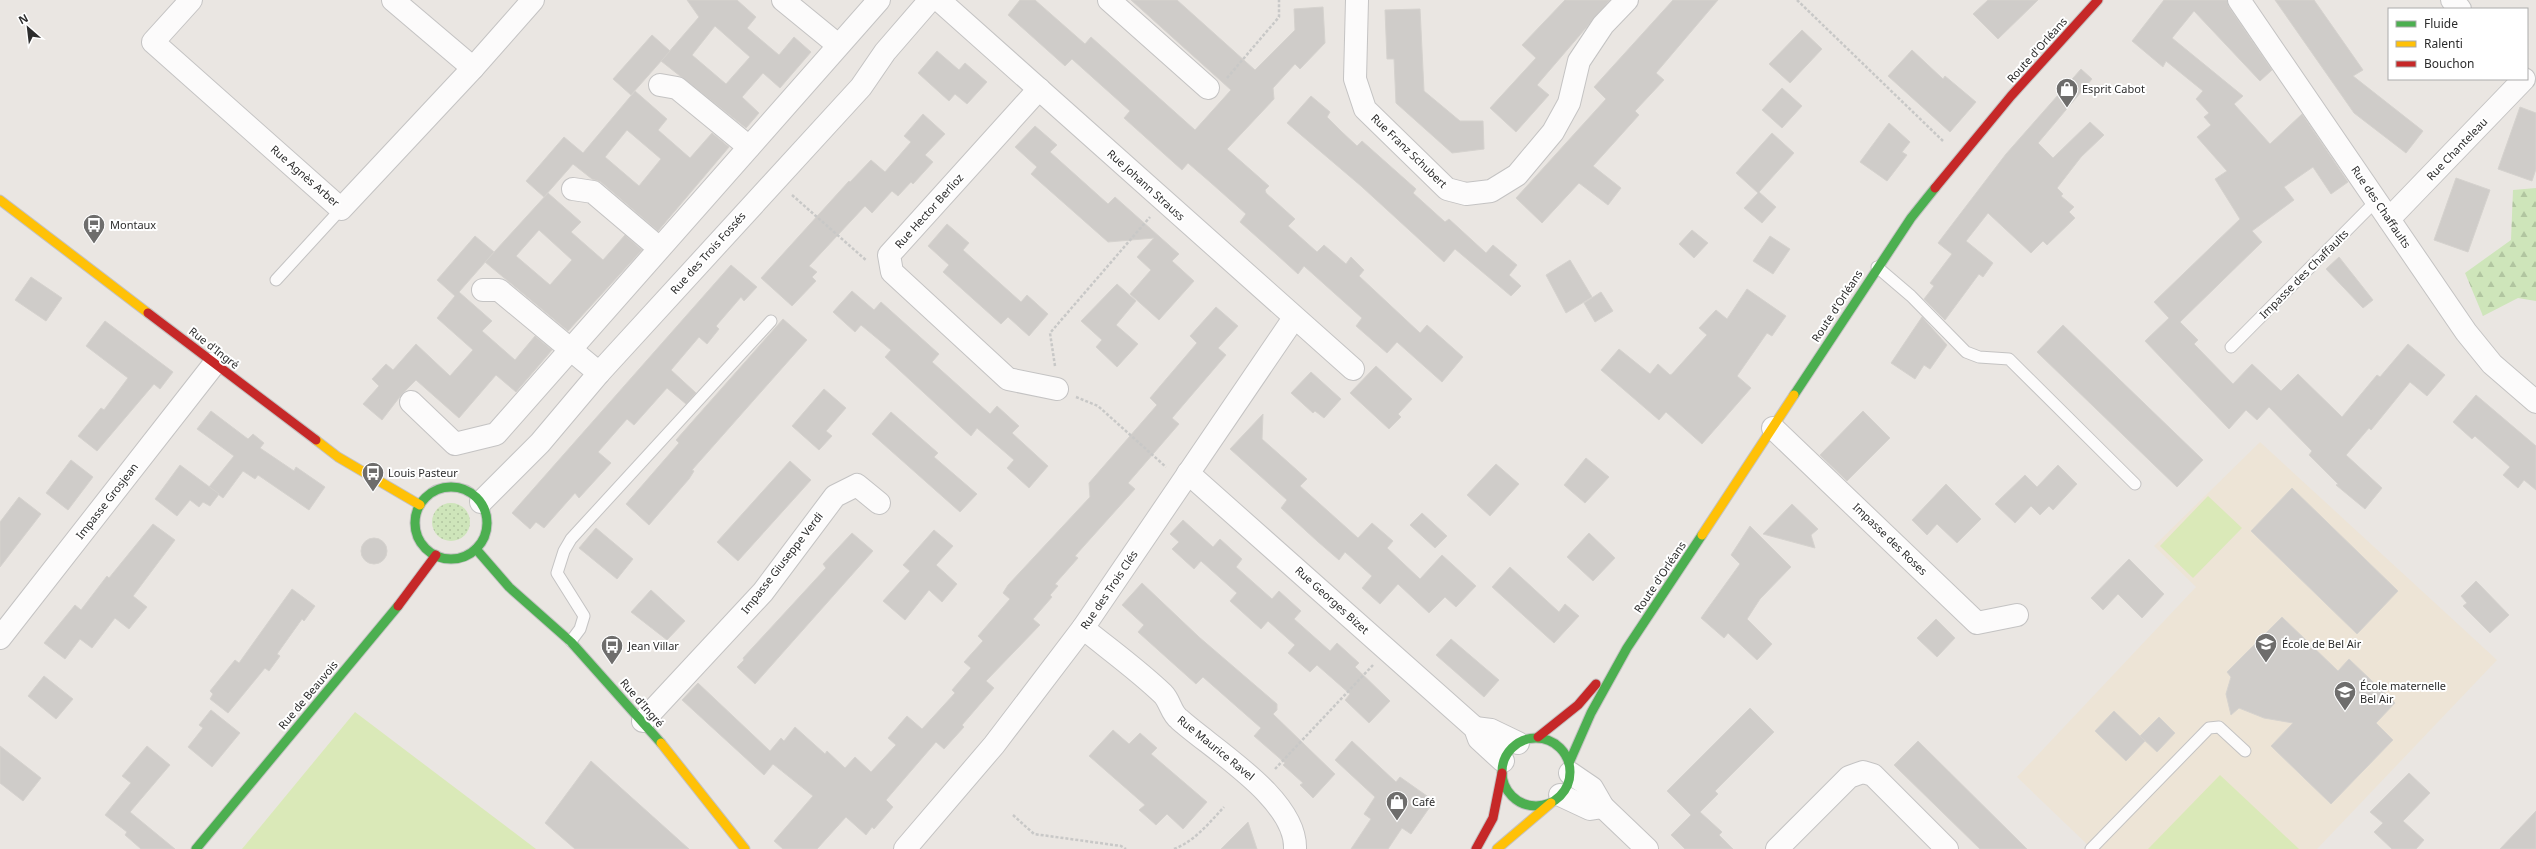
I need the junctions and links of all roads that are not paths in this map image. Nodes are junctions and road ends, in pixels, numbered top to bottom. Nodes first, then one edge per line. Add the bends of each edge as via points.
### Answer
1 (191, 0) edge
2 (393, 0) edge
3 (533, 0) edge
4 (783, 0) edge
5 (879, 0) edge
6 (930, 0) edge
7 (939, 0) edge
8 (1109, 0) edge
9 (1357, 0) edge
10 (1627, 0) edge
11 (2098, 0) edge
12 (2239, 0) edge
13 (2452, 0) edge
14 (2459, 8) edge
15 (838, 46) junction
16 (2536, 66) edge
17 (473, 68) junction
18 (2528, 74) edge
19 (2523, 80) edge
20 (660, 86) dead end
21 (1208, 88) road end
22 (1039, 89) junction
23 (749, 147) junction
24 (573, 189) dead end
25 (0, 200) edge
26 (2376, 201) junction
27 (341, 209) junction
28 (2389, 219) junction
29 (659, 248) junction
30 (1877, 267) junction
31 (276, 280) dead end
32 (483, 290) dead end
33 (1294, 318) junction
34 (771, 321) dead end
35 (2231, 347) dead end
36 (571, 349) junction
37 (215, 363) junction
38 (1353, 369) dead end
39 (599, 374) junction
40 (1058, 389) road end
41 (411, 402) dead end
42 (2536, 402) edge
43 (1773, 428) junction
44 (1180, 473) junction
45 (2135, 484) dead end
46 (481, 502) junction
47 (880, 503) dead end
48 (420, 505) junction
49 (476, 549) junction
50 (436, 556) junction
51 (2017, 615) dead end
52 (1083, 628) junction
53 (0, 638) edge
54 (571, 641) junction
55 (1627, 648) junction
56 (643, 721) junction
57 (1475, 728) junction
58 (1528, 740) junction
59 (2245, 751) dead end
60 (1502, 767) junction
61 (1570, 768) junction
62 (1557, 798) junction
63 (1603, 807) junction
64 (196, 849) edge
65 (745, 849) edge
66 (905, 849) edge
67 (1295, 849) edge
68 (1476, 849) edge
69 (1497, 849) edge
70 (1647, 849) edge
71 (1777, 849) edge
72 (1947, 849) edge
73 (2091, 849) edge

1 - 27 street, Rue Agnès Arber via 153,42
2 - 17 street
3 - 17 street, Rue Agnès Arber
4 - 15 street
5 - 15 street
6 - 39 street, Rue des Trois Fossés via 861,86
7 - 22 street, Rue Johann Strauss
8 - 21 street
9 - 10 street, Rue Franz Schubert via 1355,79 1365,109 1447,190 1466,194 1491,191 1517,175 1553,132 1570,103 1579,61 1603,26
11 - 30 street, Route d'Orléans via 1959,157 1911,218
12 - 26 street, Rue des Chaffaults
13 - 14 street
15 - 23 street
16 - 18 street
17 - 27 street, Rue Agnès Arber
19 - 28 street, Rue Chanteleau
20 - 23 street via 677,88
22 - 33 street, Rue Johann Strauss
22 - 40 street, Rue Hector Berlioz via 889,255 892,272 1008,379
23 - 29 street
24 - 29 street via 593,192
25 - 37 street, Rue d'Ingré
26 - 28 street, Rue des Chaffaults
26 - 35 lane, Impasse des Chaffaults
27 - 31 lane
28 - 42 street, Rue des Chaffaults via 2466,332 2492,364
29 - 36 street
30 - 43 street, Route d'Orléans
30 - 45 lane via 1911,296 1966,352 1979,357 2009,359
32 - 36 street via 499,290
33 - 38 street, Rue Johann Strauss
33 - 44 street, Rue des Trois Clés
34 - 54 lane via 571,539 557,573 584,616 580,629
36 - 39 street
36 - 41 street via 496,434 455,444
37 - 48 street, Rue d'Ingré via 338,457
37 - 53 street, Impasse Grosjean
39 - 46 street, Rue des Trois Fossés via 540,443
43 - 51 street, Impasse des Roses via 1977,622
43 - 55 street, Route d'Orléans
44 - 52 street, Rue des Trois Clés
44 - 57 street, Rue Georges Bizet
46 - 48 street via 472,493 450,486 428,496
46 - 49 street via 488,521 486,531
47 - 56 street, Impasse Giuseppe Verdi via 857,485 835,496 763,592
48 - 50 street via 416,516 419,539 426,549
49 - 50 street via 457,558
49 - 54 street, Rue d'Ingré via 499,577
50 - 64 street, Rue de Beauvois via 415,585
52 - 66 street, Rue des Trois Clés via 994,745
52 - 67 street, Rue Maurice Ravel via 1164,695 1177,718 1262,786 1284,816
54 - 56 street, Rue d'Ingré
55 - 58 street, Route d'Orléans via 1578,706
55 - 61 street, Route d'Orléans via 1590,713
56 - 65 street, Rue d'Ingré
57 - 58 street
57 - 60 street, Rue Georges Bizet via 1479,739
58 - 60 street via 1509,751
58 - 61 street via 1548,739 1558,745
59 - 73 lane via 2219,727 2209,728
60 - 62 street via 1504,784 1519,802 1531,806 1543,805
60 - 68 street via 1494,818
61 - 62 street via 1568,784
61 - 63 street via 1592,788
62 - 63 street via 1590,808
62 - 69 street
63 - 70 street
71 - 72 street via 1850,777 1863,772 1873,775

